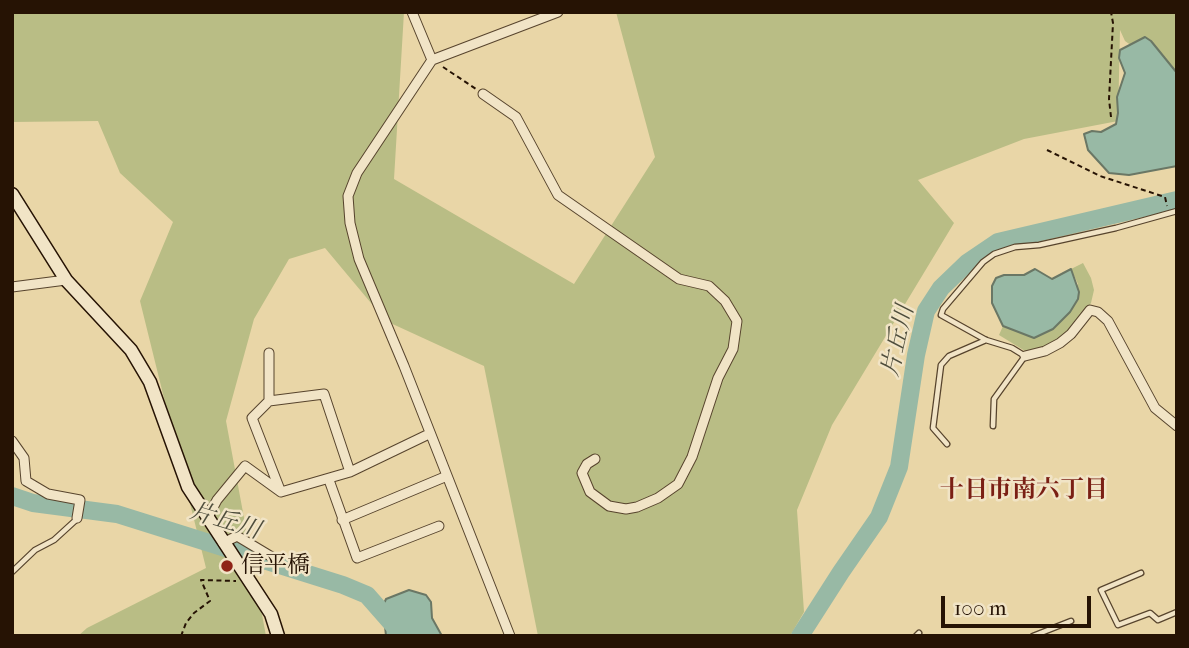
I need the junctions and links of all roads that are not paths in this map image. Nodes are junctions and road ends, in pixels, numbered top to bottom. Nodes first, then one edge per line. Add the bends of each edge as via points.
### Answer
1 (412, 12) edge
2 (558, 12) edge
3 (540, 15) edge
4 (432, 60) junction
5 (483, 94) road end
6 (12, 194) edge
7 (1177, 212) edge
8 (66, 280) junction
9 (12, 287) edge
10 (986, 340) junction
11 (269, 353) dead end
12 (1025, 356) junction
13 (269, 401) junction
14 (993, 426) dead end
15 (1177, 426) edge
16 (429, 434) junction
17 (12, 441) edge
18 (947, 444) dead end
19 (595, 459) dead end
20 (350, 472) junction
21 (447, 476) junction
22 (329, 480) junction
23 (281, 492) junction
24 (77, 519) joint
25 (207, 519) junction
26 (342, 520) junction
27 (439, 526) dead end
28 (223, 543) junction
29 (277, 559) dead end
30 (12, 572) edge
31 (1142, 573) dead end
32 (1177, 612) edge
33 (1071, 621) dead end
34 (278, 636) edge
35 (510, 636) edge
36 (1033, 636) edge

1 - 4 street
2 - 3 street
3 - 4 street
4 - 16 street via 357,173 348,196 359,259
5 - 19 street via 516,117 558,195 679,279 709,286 737,321 733,349 678,484 637,507 609,506 590,492 582,473
6 - 8 street
7 - 10 lane via 994,254 943,309 942,316
8 - 9 street
8 - 25 street via 131,350 150,383 188,487
10 - 12 lane
10 - 18 lane via 949,356 940,365 933,428
11 - 13 street
12 - 14 lane via 994,399
12 - 15 street via 1052,347 1071,334 1090,310 1098,312 1108,321 1155,408
13 - 20 street via 324,394
13 - 23 street via 252,418
16 - 20 street
16 - 21 street
17 - 24 street via 24,458 26,481 48,494 80,500
20 - 22 street
21 - 26 street
21 - 35 street
22 - 23 street
22 - 26 street
23 - 25 street via 245,466
24 - 30 lane
25 - 28 street
26 - 27 street via 357,558
28 - 29 street via 237,536
28 - 34 street via 271,614
31 - 32 lane via 1101,590 1118,625 1150,613 1158,620
33 - 36 lane

